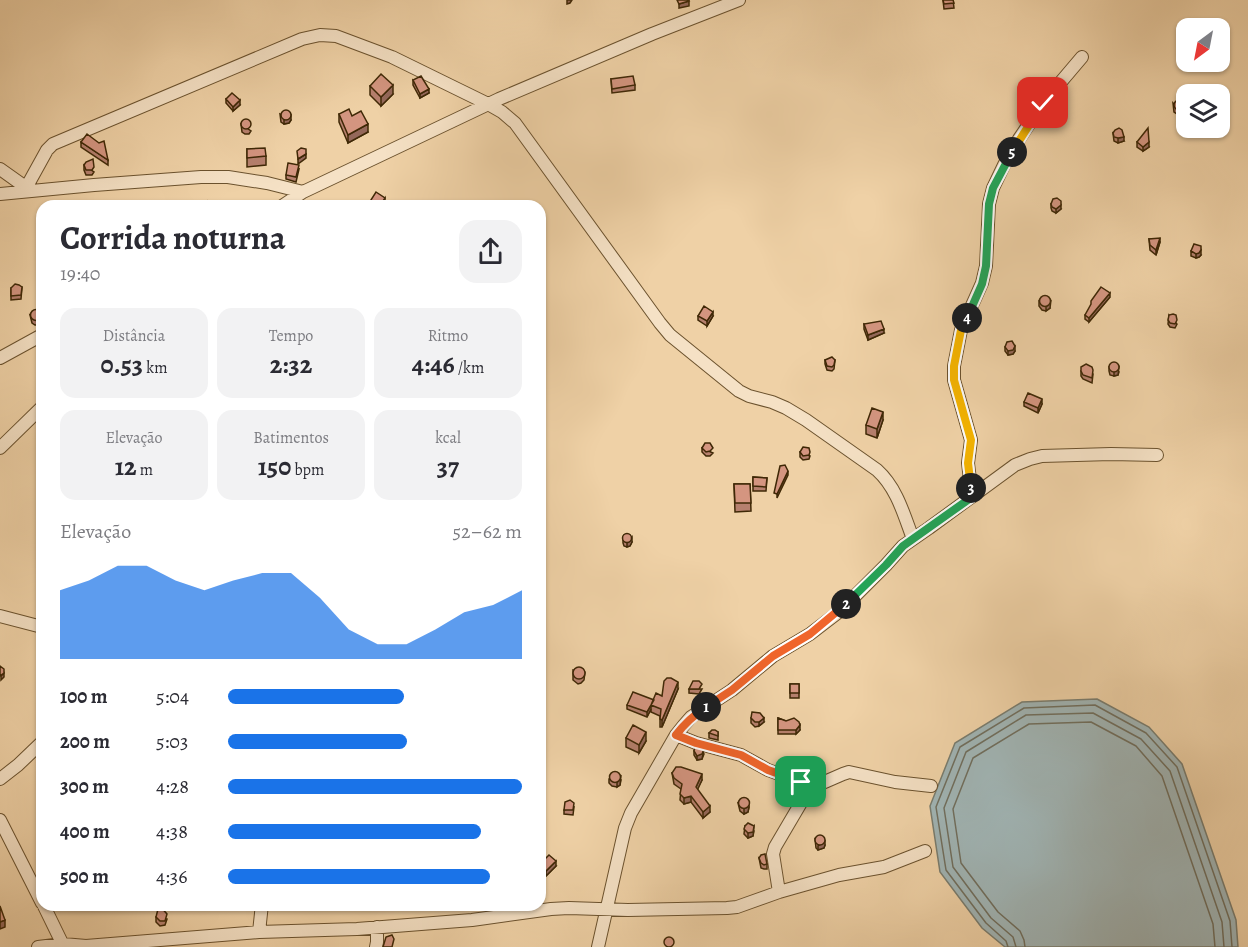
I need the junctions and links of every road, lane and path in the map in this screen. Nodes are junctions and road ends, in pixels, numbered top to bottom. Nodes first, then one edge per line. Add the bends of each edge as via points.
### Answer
1 (739, 0) edge
2 (1082, 57) dead end
3 (488, 104) junction
4 (0, 169) edge
5 (29, 189) junction
6 (303, 192) junction
7 (0, 194) edge
8 (291, 200) edge
9 (36, 339) edge
10 (0, 358) edge
11 (36, 413) edge
12 (0, 448) edge
13 (1156, 455) dead end
14 (972, 497) junction
15 (913, 539) junction
16 (0, 616) edge
17 (36, 625) edge
18 (676, 735) junction
19 (36, 748) edge
20 (0, 779) edge
21 (809, 785) junction
22 (931, 786) dead end
23 (0, 820) edge
24 (925, 851) dead end
25 (36, 892) edge
26 (779, 892) junction
27 (606, 909) junction
28 (546, 910) edge
29 (46, 911) edge
30 (261, 911) edge
31 (538, 911) edge
32 (378, 927) junction
33 (259, 932) junction
34 (64, 946) edge
35 (39, 947) edge
36 (376, 947) edge
37 (598, 947) edge

1 - 3 street
2 - 14 street via 1019,139 989,204 986,266 961,330 954,366 954,380 971,440 968,463
3 - 5 street via 392,57 336,36 320,35 291,43 53,144
3 - 6 street
3 - 15 street via 515,123 670,335 739,391 786,408 877,470 893,488
4 - 5 street
5 - 6 street via 228,177
5 - 7 street
6 - 8 street
9 - 10 street
11 - 12 street
13 - 14 street via 1042,456 1015,465
14 - 15 street
15 - 18 street via 840,611 692,717
16 - 17 street
18 - 21 street via 741,755
18 - 27 street via 624,828
19 - 20 street
21 - 22 street via 849,772
21 - 26 street via 773,854
23 - 25 street
24 - 26 street via 884,867
26 - 27 street via 737,907
27 - 28 street
27 - 37 street
29 - 34 street
30 - 33 street
31 - 32 street
32 - 33 street
32 - 36 street
33 - 34 street
34 - 35 street

